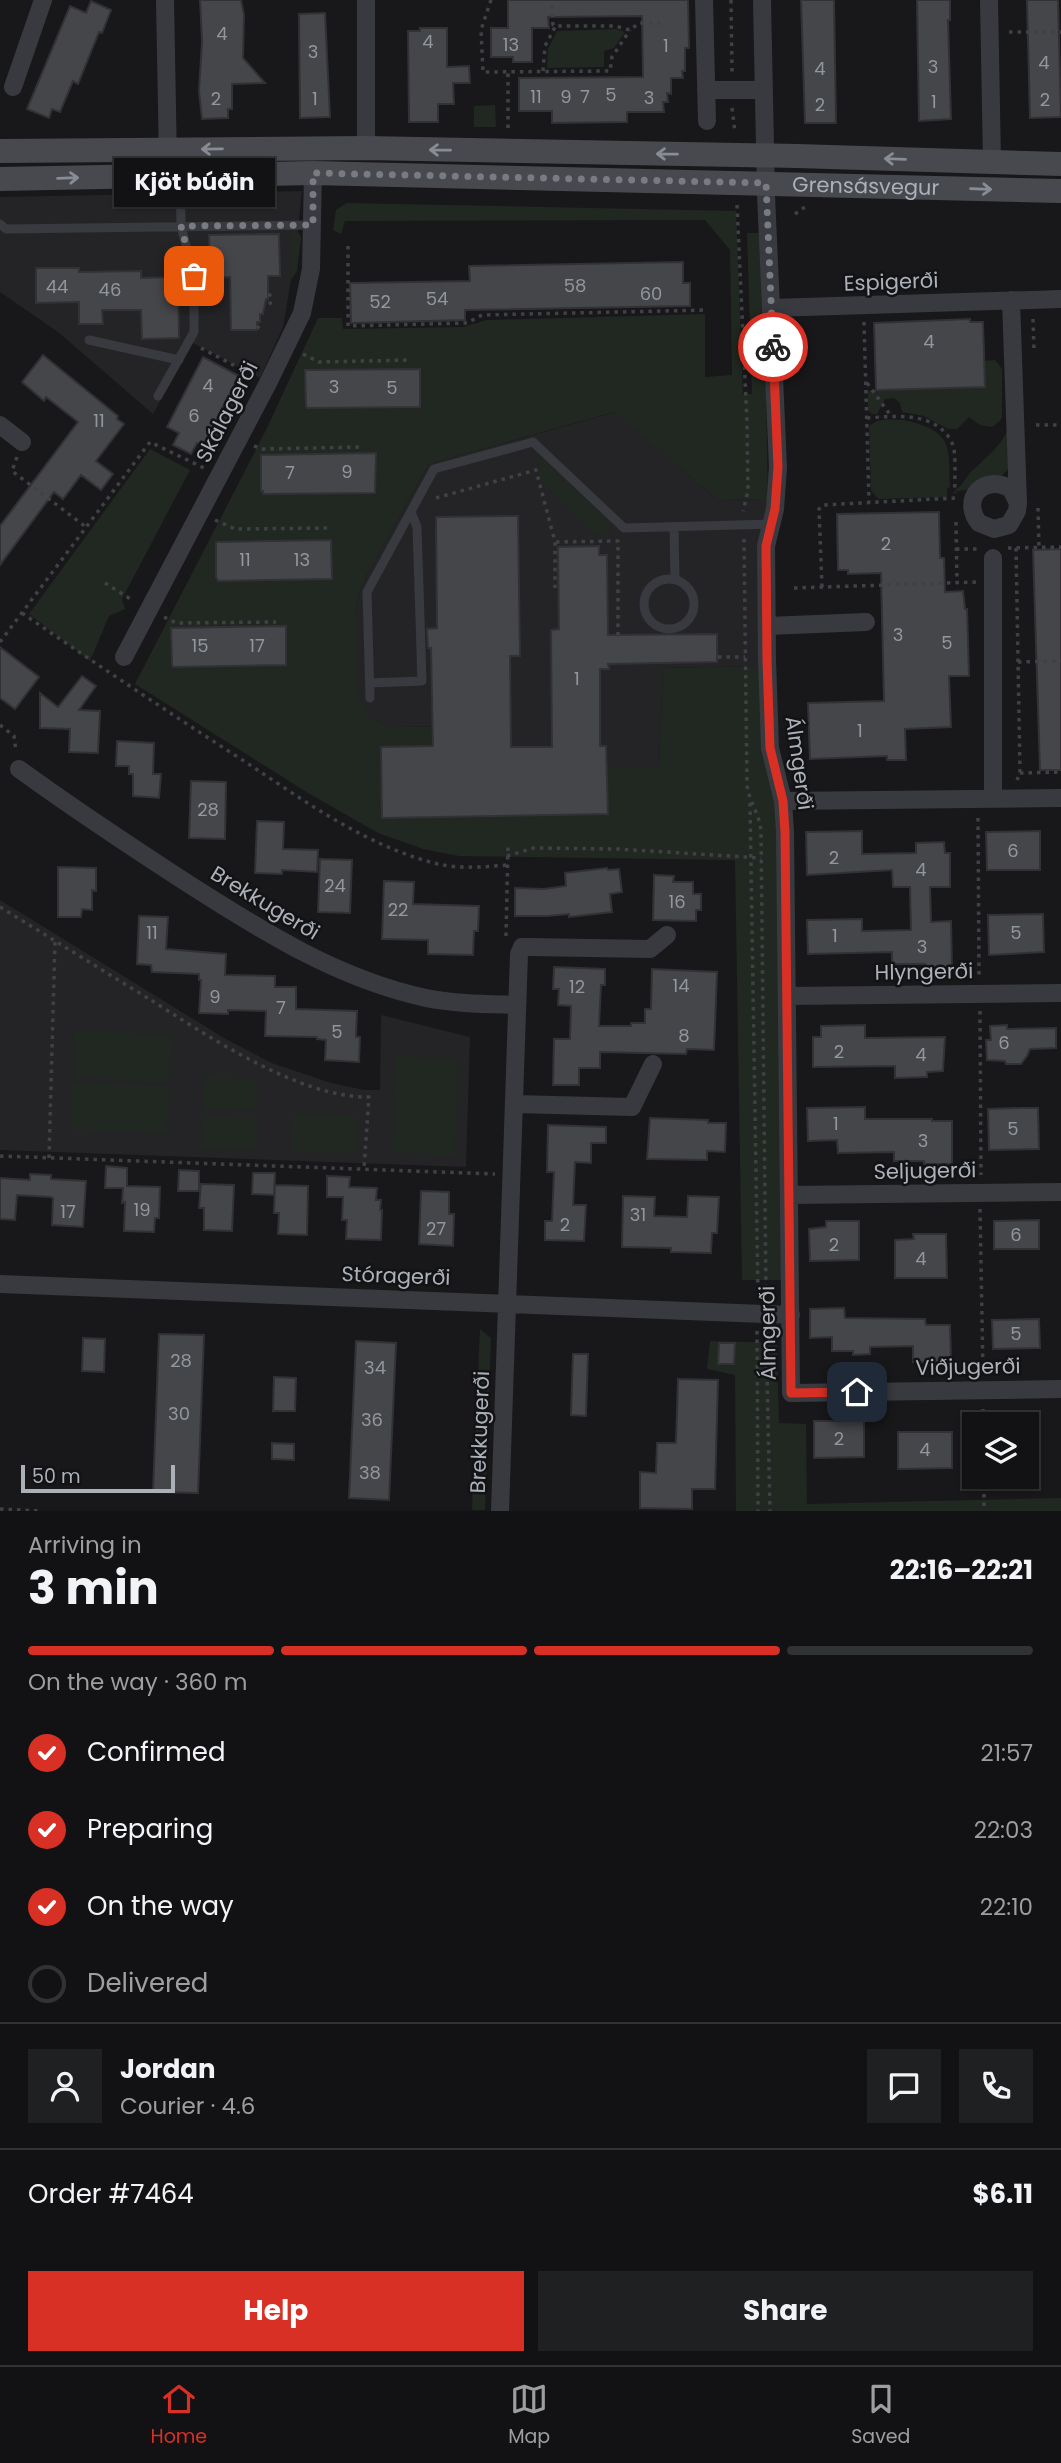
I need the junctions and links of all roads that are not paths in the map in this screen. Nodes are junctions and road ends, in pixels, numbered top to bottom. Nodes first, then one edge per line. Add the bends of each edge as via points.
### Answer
1 (43, 0) edge
2 (165, 0) edge
3 (366, 0) edge
4 (704, 0) edge
5 (762, 0) edge
6 (989, 0) edge
7 (13, 87) dead end
8 (706, 90) junction
9 (764, 90) junction
10 (706, 121) dead end
11 (366, 148) junction
12 (168, 150) junction
13 (0, 151) edge
14 (765, 156) junction
15 (992, 162) junction
16 (1061, 164) edge
17 (313, 173) junction
18 (174, 175) junction
19 (0, 179) edge
20 (766, 183) junction
21 (1061, 191) edge
22 (313, 225) junction
23 (181, 226) junction
24 (3, 227) edge
25 (1061, 299) edge
26 (1012, 300) junction
27 (772, 308) junction
28 (89, 340) dead end
29 (179, 360) junction
30 (158, 396) dead end
31 (0, 425) edge
32 (22, 442) road end
33 (1018, 503) dead end
34 (411, 512) junction
35 (771, 524) junction
36 (674, 528) junction
37 (993, 558) dead end
38 (675, 580) junction
39 (866, 622) dead end
40 (767, 626) junction
41 (124, 657) dead end
42 (370, 683) junction
43 (370, 698) dead end
44 (19, 769) road end
45 (988, 793) junction
46 (1061, 798) edge
47 (783, 801) junction
48 (667, 935) dead end
49 (1061, 993) edge
50 (787, 996) junction
51 (517, 1005) junction
52 (653, 1064) dead end
53 (514, 1104) junction
54 (1061, 1192) edge
55 (789, 1195) junction
56 (0, 1284) edge
57 (507, 1303) junction
58 (791, 1315) junction
59 (1061, 1389) edge
60 (791, 1393) joint
61 (500, 1511) edge

1 - 7 street
2 - 12 street
3 - 11 street
4 - 8 street
5 - 9 street, Álmgerði
6 - 15 street
8 - 9 street
8 - 10 street
9 - 14 street, Álmgerði
11 -> 12 main road, Grensásvegur
14 -> 11 main road, Grensásvegur
12 - 13 main road, Grensásvegur
12 - 18 street
15 -> 14 main road, Grensásvegur
14 - 20 street, Álmgerði
15 - 16 main road, Grensásvegur
17 - 18 main road, Grensásvegur
17 - 20 main road, Grensásvegur
17 - 22 street, Skálagerði
19 -> 18 main road, Grensásvegur
18 - 23 lane
20 -> 21 main road, Grensásvegur
20 - 27 street, Álmgerði
22 - 23 lane
22 - 41 street, Skálagerði via 302,313
23 - 24 lane
23 - 29 lane via 194,276 194,332
25 - 26 street, Espigerði
26 - 27 street, Espigerði
26 - 33 street
27 - 35 street, Álmgerði via 778,467
28 - 29 lane
29 - 30 lane
31 - 32 street
34 - 36 lane via 434,469 533,442 624,528
34 - 42 lane via 367,592
34 - 42 lane via 417,527 422,681
35 - 36 lane
35 - 40 street, Álmgerði via 766,546
36 - 38 lane
37 - 45 street
38 - 38 lane via 655,583 645,597 646,614 658,627 683,625 693,611 692,594
39 - 40 street
40 - 47 street, Álmgerði via 770,748
42 - 43 lane
44 - 51 street, Brekkugerði via 240,918 315,959 425,998
45 - 46 street
45 - 47 street
47 - 50 street, Álmgerði
48 - 51 street, Brekkugerði via 650,950 522,947
49 - 50 street, Hlyngerði
50 - 55 street, Álmgerði
51 - 53 street, Brekkugerði
52 - 53 street via 632,1107
53 - 57 street, Brekkugerði
54 - 55 street, Seljugerði
55 - 58 street, Álmgerði
56 - 57 street, Stóragerði
57 - 58 street, Stóragerði
57 - 61 street, Brekkugerði
58 - 60 street, Álmgerði
59 - 60 street, Viðjugerði

